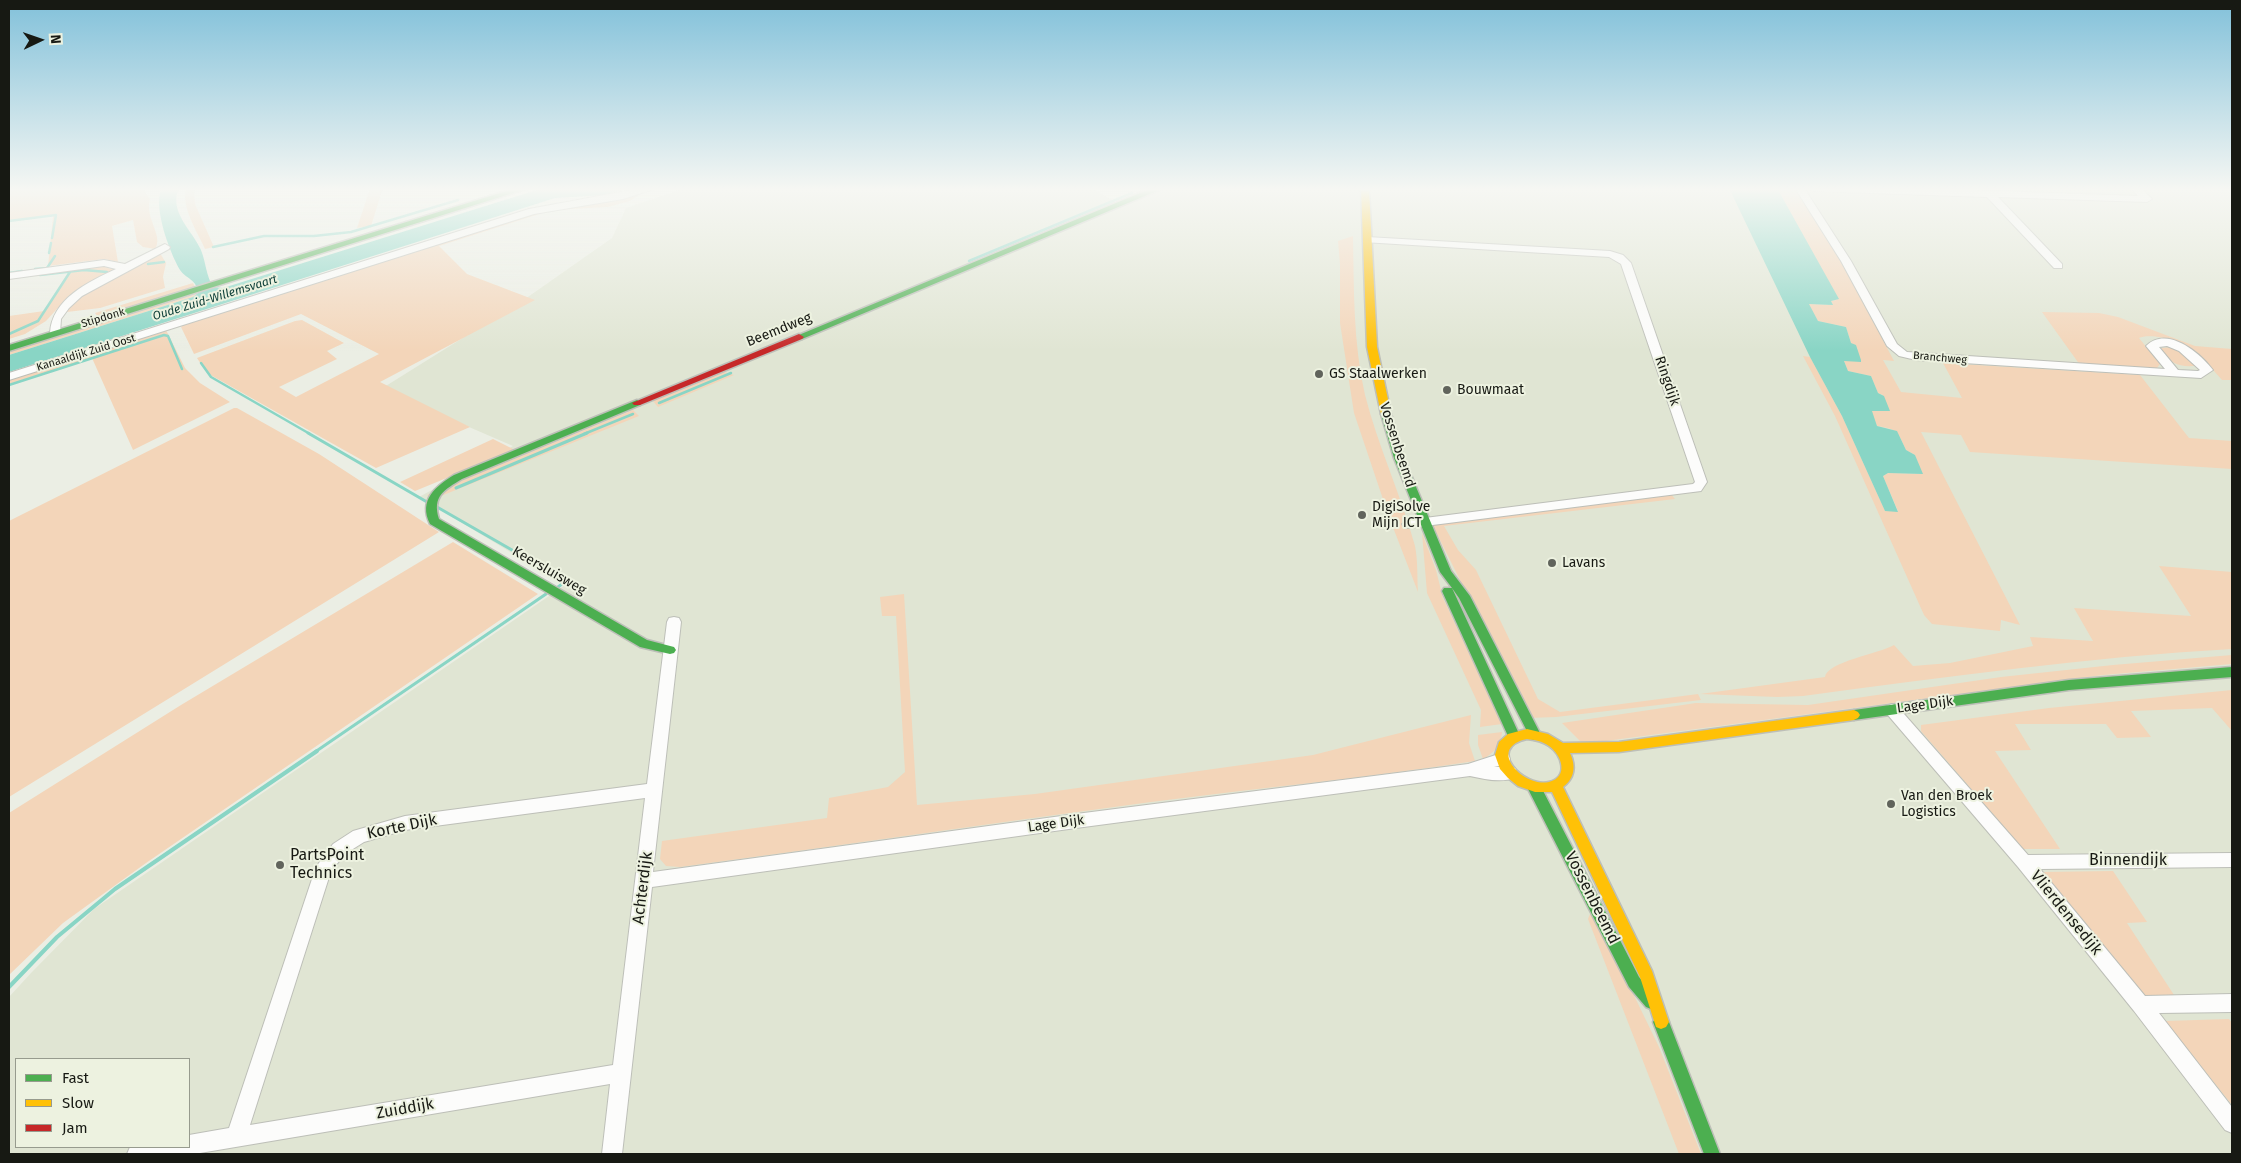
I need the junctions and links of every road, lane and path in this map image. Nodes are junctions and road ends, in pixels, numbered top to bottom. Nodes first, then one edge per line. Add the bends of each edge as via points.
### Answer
1 (349, 242) edge
2 (433, 242) edge
3 (1021, 242) edge
4 (1367, 242) edge
5 (1406, 242) edge
6 (1834, 242) edge
7 (2036, 242) edge
8 (165, 247) dead end
9 (2058, 266) dead end
10 (128, 268) junction
11 (9, 276) edge
12 (60, 332) junction
13 (9, 348) edge
14 (2174, 373) dead end
15 (9, 377) edge
16 (430, 501) joint
17 (1425, 521) junction
18 (1409, 524) dead end
19 (1446, 572) junction
20 (674, 622) dead end
21 (670, 650) junction
22 (2232, 672) edge
23 (1892, 710) junction
24 (1535, 734) junction
25 (1514, 736) junction
26 (1618, 747) junction
27 (1561, 748) junction
28 (1578, 762) junction
29 (1505, 766) junction
30 (1556, 786) junction
31 (1534, 787) junction
32 (655, 790) junction
33 (2232, 860) edge
34 (2024, 862) junction
35 (643, 881) junction
36 (2232, 1003) edge
37 (2141, 1005) junction
38 (1655, 1007) junction
39 (621, 1073) junction
40 (2232, 1123) edge
41 (236, 1138) junction
42 (190, 1145) edge
43 (174, 1148) edge
44 (137, 1154) edge
45 (612, 1154) edge
46 (1712, 1154) edge

1 - 12 main road, Stipdonk
2 - 15 street, Kanaaldijk Zuid Oost
3 - 16 main road, Beemdweg via 458,477
4 - 17 main road, Vossenbeemd via 1372,347 1382,402 1399,458
5 - 17 street, Ringdijk via 1620,257 1626,262 1701,482 1697,488
6 - 14 street, Branchweg via 1893,346 1903,354
7 - 9 street
8 - 10 street
10 - 11 street via 104,263
10 - 12 street via 76,295 62,308 53,324
12 - 13 main road, Stipdonk
16 - 21 main road, Keersluisweg via 429,511 434,521 644,644
17 - 18 street
17 - 19 main road, Vossenbeemd
19 - 24 main road, Vossenbeemd via 1464,596
19 - 25 main road, Vossenbeemd via 1449,596
20 - 21 street, Achterdijk
21 - 32 street, Achterdijk
22 - 23 main road, Lage Dijk via 2069,685
23 - 26 main road, Lage Dijk
23 - 34 street, Vlierdensedijk
24 - 25 main road
24 - 27 main road
25 - 29 main road via 1501,753
26 - 27 main road, Lage Dijk
26 - 28 main road, Lage Dijk
27 - 28 main road
28 - 30 main road via 1565,780
29 - 31 main road via 1517,780
29 - 35 street, Lage Dijk via 1491,774 1470,770
30 - 31 main road
30 - 38 main road, Vossenbeemd via 1647,976
31 - 38 main road, Vossenbeemd via 1634,982
32 - 35 street, Achterdijk
32 - 41 street, Korte Dijk via 405,823 359,836 339,849 324,867
33 - 34 street, Binnendijk
34 - 37 street, Vlierdensedijk
35 - 39 street, Achterdijk
36 - 37 street
37 - 40 street, Vlierdensedijk
38 - 46 main road, Vossenbeemd
39 - 41 street, Zuiddijk
39 - 45 street, Achterdijk
41 - 42 street, Zuiddijk
43 - 44 street

